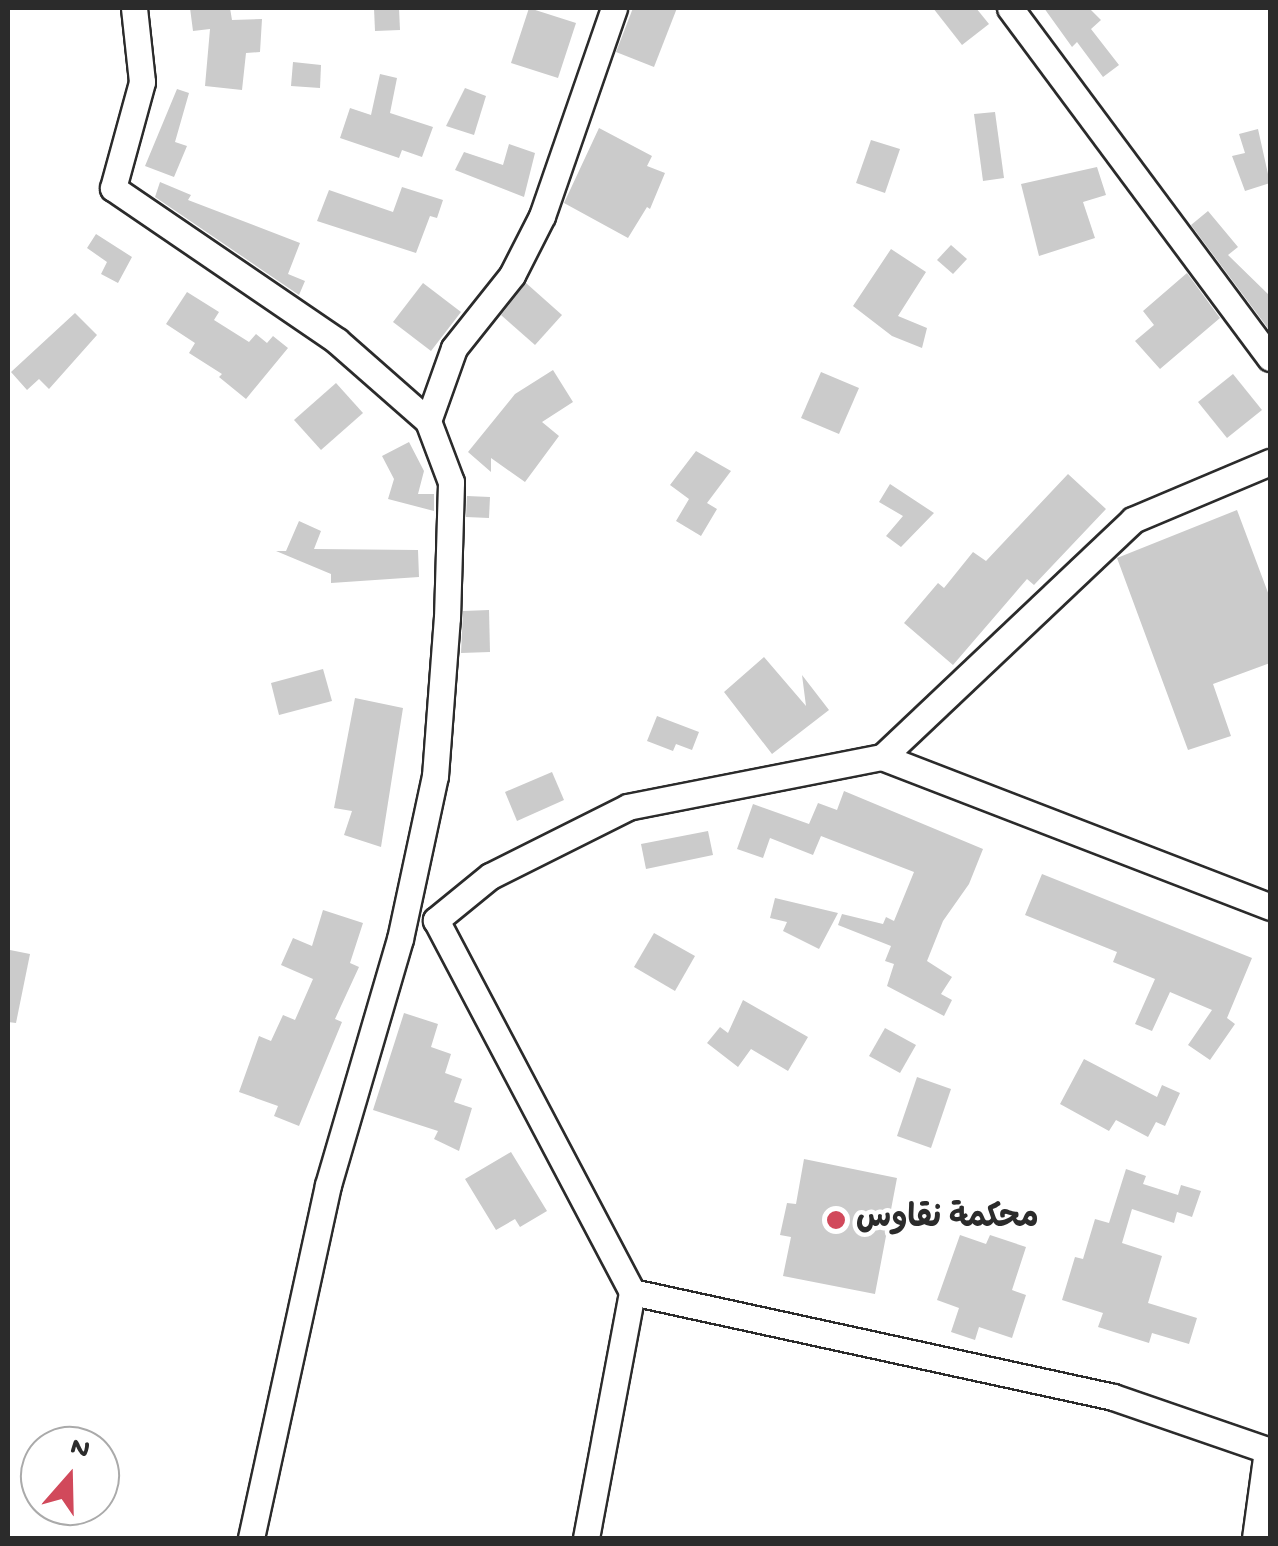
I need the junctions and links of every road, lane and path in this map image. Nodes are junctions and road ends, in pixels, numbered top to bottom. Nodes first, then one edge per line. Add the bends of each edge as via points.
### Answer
1 (134, 8) edge
2 (614, 8) edge
3 (1010, 8) edge
4 (1270, 358) edge
5 (428, 421) junction
6 (1270, 462) edge
7 (882, 756) junction
8 (1270, 907) edge
9 (436, 920) junction
10 (400, 940) junction
11 (632, 1292) junction
12 (1269, 1450) edge
13 (251, 1538) edge
14 (586, 1538) edge
15 (1256, 1538) edge

1 - 5 street via 142,82 113,188 337,341
2 - 5 street via 542,216 512,275 454,348
3 - 4 street
5 - 10 street via 450,482 447,618 435,776
6 - 7 street via 1133,520
7 - 8 street
7 - 9 street via 628,808 490,876
9 - 10 street
9 - 11 street
10 - 13 street via 328,1184
11 - 12 street via 1112,1397
11 - 14 street
12 - 15 street

